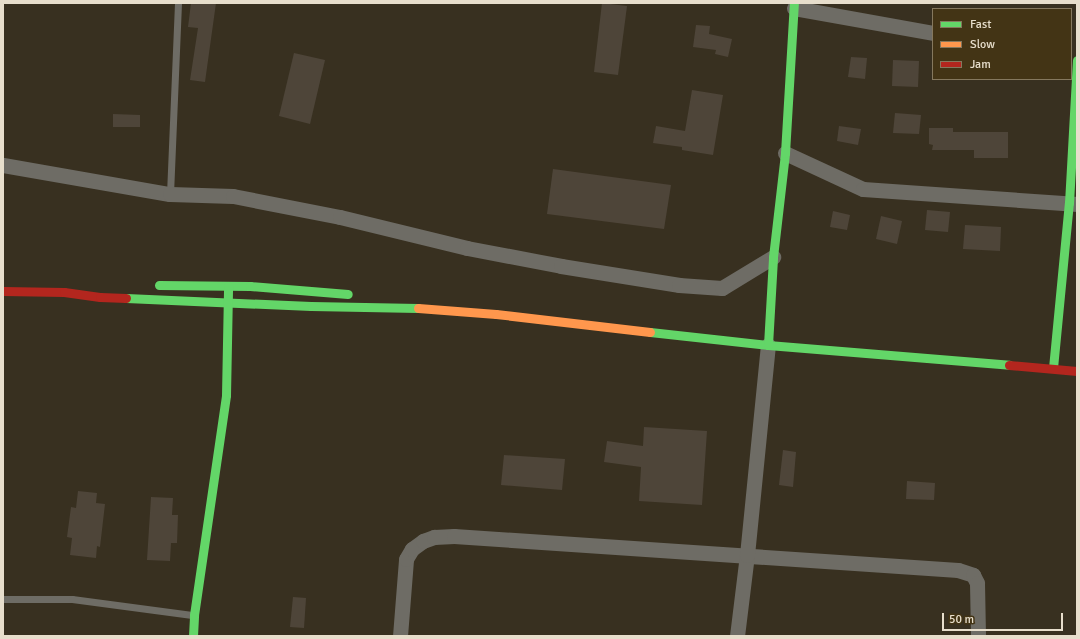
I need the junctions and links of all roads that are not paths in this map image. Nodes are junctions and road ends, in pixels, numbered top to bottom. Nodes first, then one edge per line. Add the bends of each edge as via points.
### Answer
1 (178, 3) edge
2 (794, 6) edge
3 (932, 33) edge
4 (1077, 60) edge
5 (785, 154) junction
6 (3, 165) edge
7 (170, 194) junction
8 (1073, 204) edge
9 (773, 257) junction
10 (147, 285) dead end
11 (228, 286) junction
12 (93, 287) dead end
13 (3, 291) edge
14 (64, 292) junction
15 (359, 295) dead end
16 (370, 298) dead end
17 (229, 302) junction
18 (409, 307) junction
19 (768, 345) junction
20 (1052, 368) junction
21 (1077, 371) edge
22 (747, 554) junction
23 (3, 600) edge
24 (194, 615) junction
25 (193, 636) edge
26 (400, 636) edge
27 (736, 636) edge
28 (978, 636) edge

1 - 7 lane
2 - 3 street
2 - 5 main road
4 - 8 main road
5 - 8 street via 863,189
5 - 9 main road
6 - 7 street
7 - 9 street via 232,196 340,217 467,248 679,286 722,288
8 - 20 main road
9 - 19 main road
10 - 11 main road
11 - 15 main road
11 - 17 main road
12 - 14 main road
13 - 14 main road
14 - 17 main road via 100,297
16 - 18 main road
17 - 18 main road
17 - 24 main road via 226,395
18 - 19 main road via 504,314
19 - 20 main road
19 - 22 street
20 - 21 main road
22 - 26 street via 454,536 434,537 412,549 406,559
22 - 27 street
22 - 28 street via 967,572 973,575 977,583
23 - 24 lane via 72,599
24 - 25 main road

